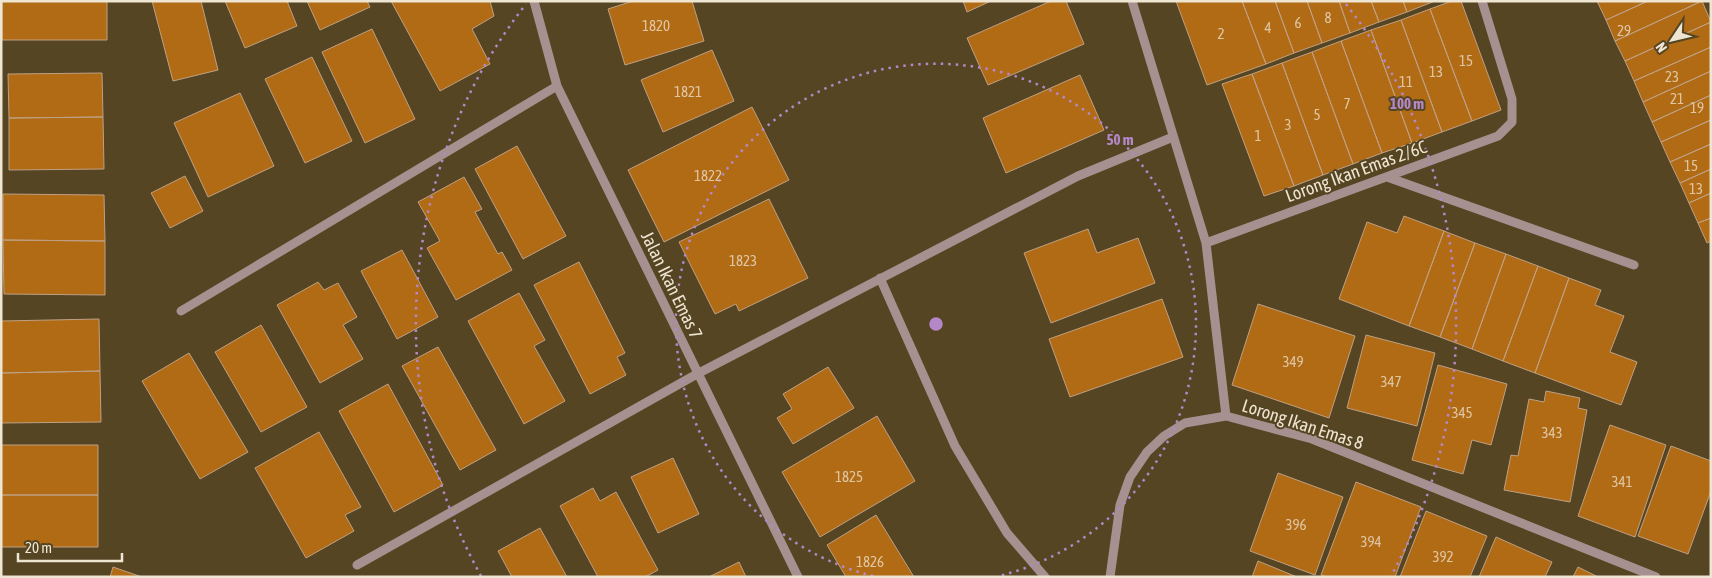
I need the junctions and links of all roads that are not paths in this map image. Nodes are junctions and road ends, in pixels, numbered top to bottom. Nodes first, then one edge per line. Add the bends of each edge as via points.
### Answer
1 (534, 1) edge
2 (1132, 1) edge
3 (1482, 1) edge
4 (557, 86) junction
5 (1173, 137) junction
6 (1387, 177) junction
7 (1206, 243) junction
8 (1634, 265) dead end
9 (880, 278) junction
10 (181, 311) dead end
11 (697, 374) junction
12 (1226, 416) junction
13 (358, 565) dead end
14 (798, 577) edge
15 (1045, 577) edge
16 (1110, 577) edge
17 (1656, 577) edge

1 - 4 street, Jalan Ikan Emas 7
2 - 5 street, Lorong Ikan Emas 8
3 - 6 street, Lorong Ikan Emas 2/6C via 1512,99 1512,122 1498,136
4 - 10 street
4 - 11 street, Jalan Ikan Emas 7
5 - 7 street, Lorong Ikan Emas 8
5 - 9 street via 1078,176
6 - 7 street, Lorong Ikan Emas 2/6C
6 - 8 street
7 - 12 street, Lorong Ikan Emas 8
9 - 11 street
9 - 15 street via 956,446 1006,533
11 - 13 street
11 - 14 street, Jalan Ikan Emas 7
12 - 16 street via 1186,423 1164,436 1147,452 1130,477 1120,504
12 - 17 street, Lorong Ikan Emas 8 via 1312,440

